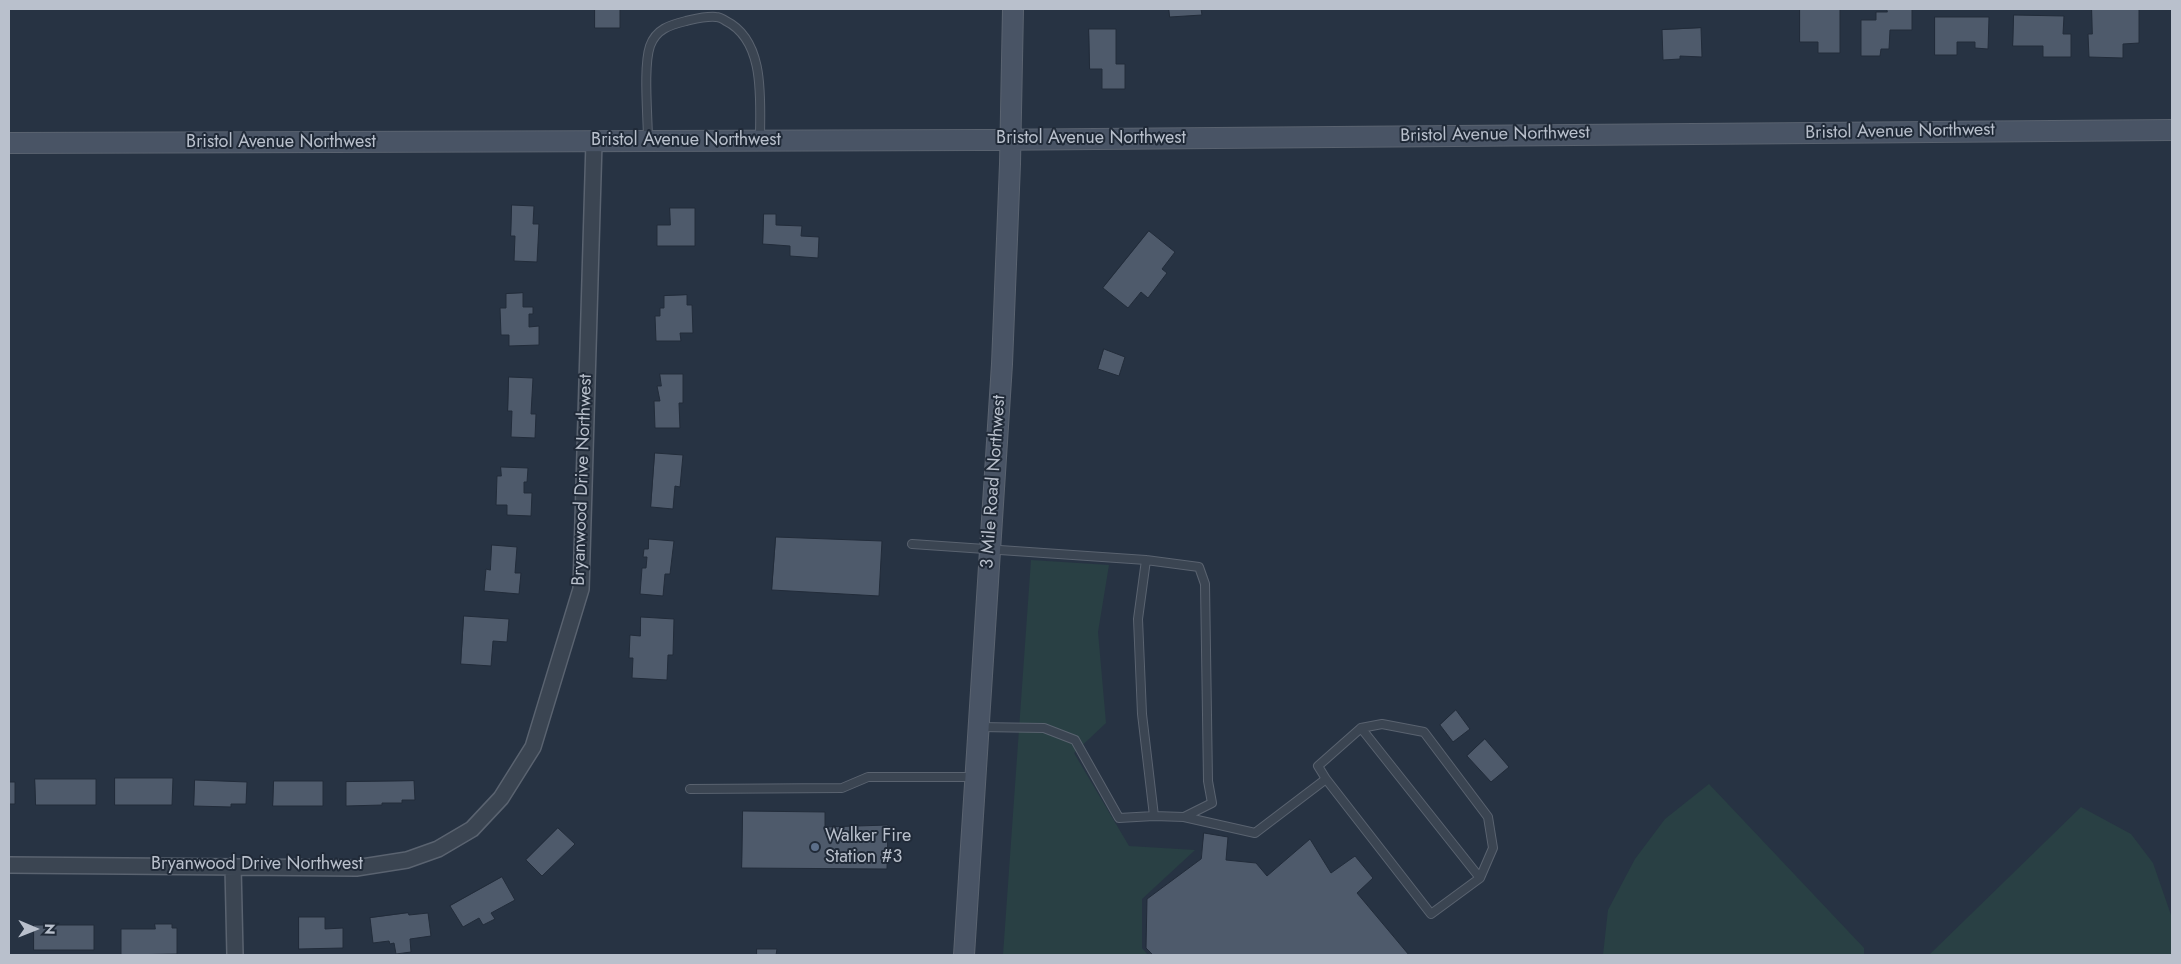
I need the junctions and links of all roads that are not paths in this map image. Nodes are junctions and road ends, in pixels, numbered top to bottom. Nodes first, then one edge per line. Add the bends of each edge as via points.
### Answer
1 (1013, 9) edge
2 (2172, 130) edge
3 (1010, 139) junction
4 (760, 141) junction
5 (594, 142) junction
6 (648, 142) junction
7 (9, 143) edge
8 (912, 544) dead end
9 (989, 550) junction
10 (1146, 560) junction
11 (979, 727) junction
12 (1361, 728) junction
13 (975, 777) junction
14 (1326, 779) junction
15 (690, 789) dead end
16 (1154, 816) junction
17 (1184, 817) junction
18 (9, 865) edge
19 (233, 866) junction
20 (1480, 878) junction
21 (235, 955) edge
22 (964, 955) edge

1 - 3 street, 3 Mile Road Northwest
2 - 3 street, Bristol Avenue Northwest
3 - 4 street, Bristol Avenue Northwest
3 - 9 street, 3 Mile Road Northwest via 1002,364
4 - 6 street, Bristol Avenue Northwest
4 - 6 lane via 760,91 754,54 738,27 717,16 667,26 654,39 647,60
5 - 6 street, Bristol Avenue Northwest
5 - 7 street, Bristol Avenue Northwest
5 - 19 street, Bryanwood Drive Northwest via 581,589 533,747 501,798 472,829 438,850 407,860 356,868
8 - 9 lane
9 - 10 lane
9 - 11 street, 3 Mile Road Northwest
10 - 16 lane via 1138,619 1142,714
10 - 17 lane via 1199,567 1205,584 1208,781 1212,803
11 - 13 street, 3 Mile Road Northwest
11 - 16 lane via 1044,728 1075,740 1119,818
12 - 14 lane via 1318,766
12 - 20 lane
12 - 20 lane via 1382,724 1424,732 1488,817 1494,848
13 - 15 lane via 868,777 842,788
13 - 22 street, 3 Mile Road Northwest
14 - 17 lane via 1255,833
14 - 20 lane via 1431,914
16 - 17 lane
18 - 19 street, Bryanwood Drive Northwest
19 - 21 street

